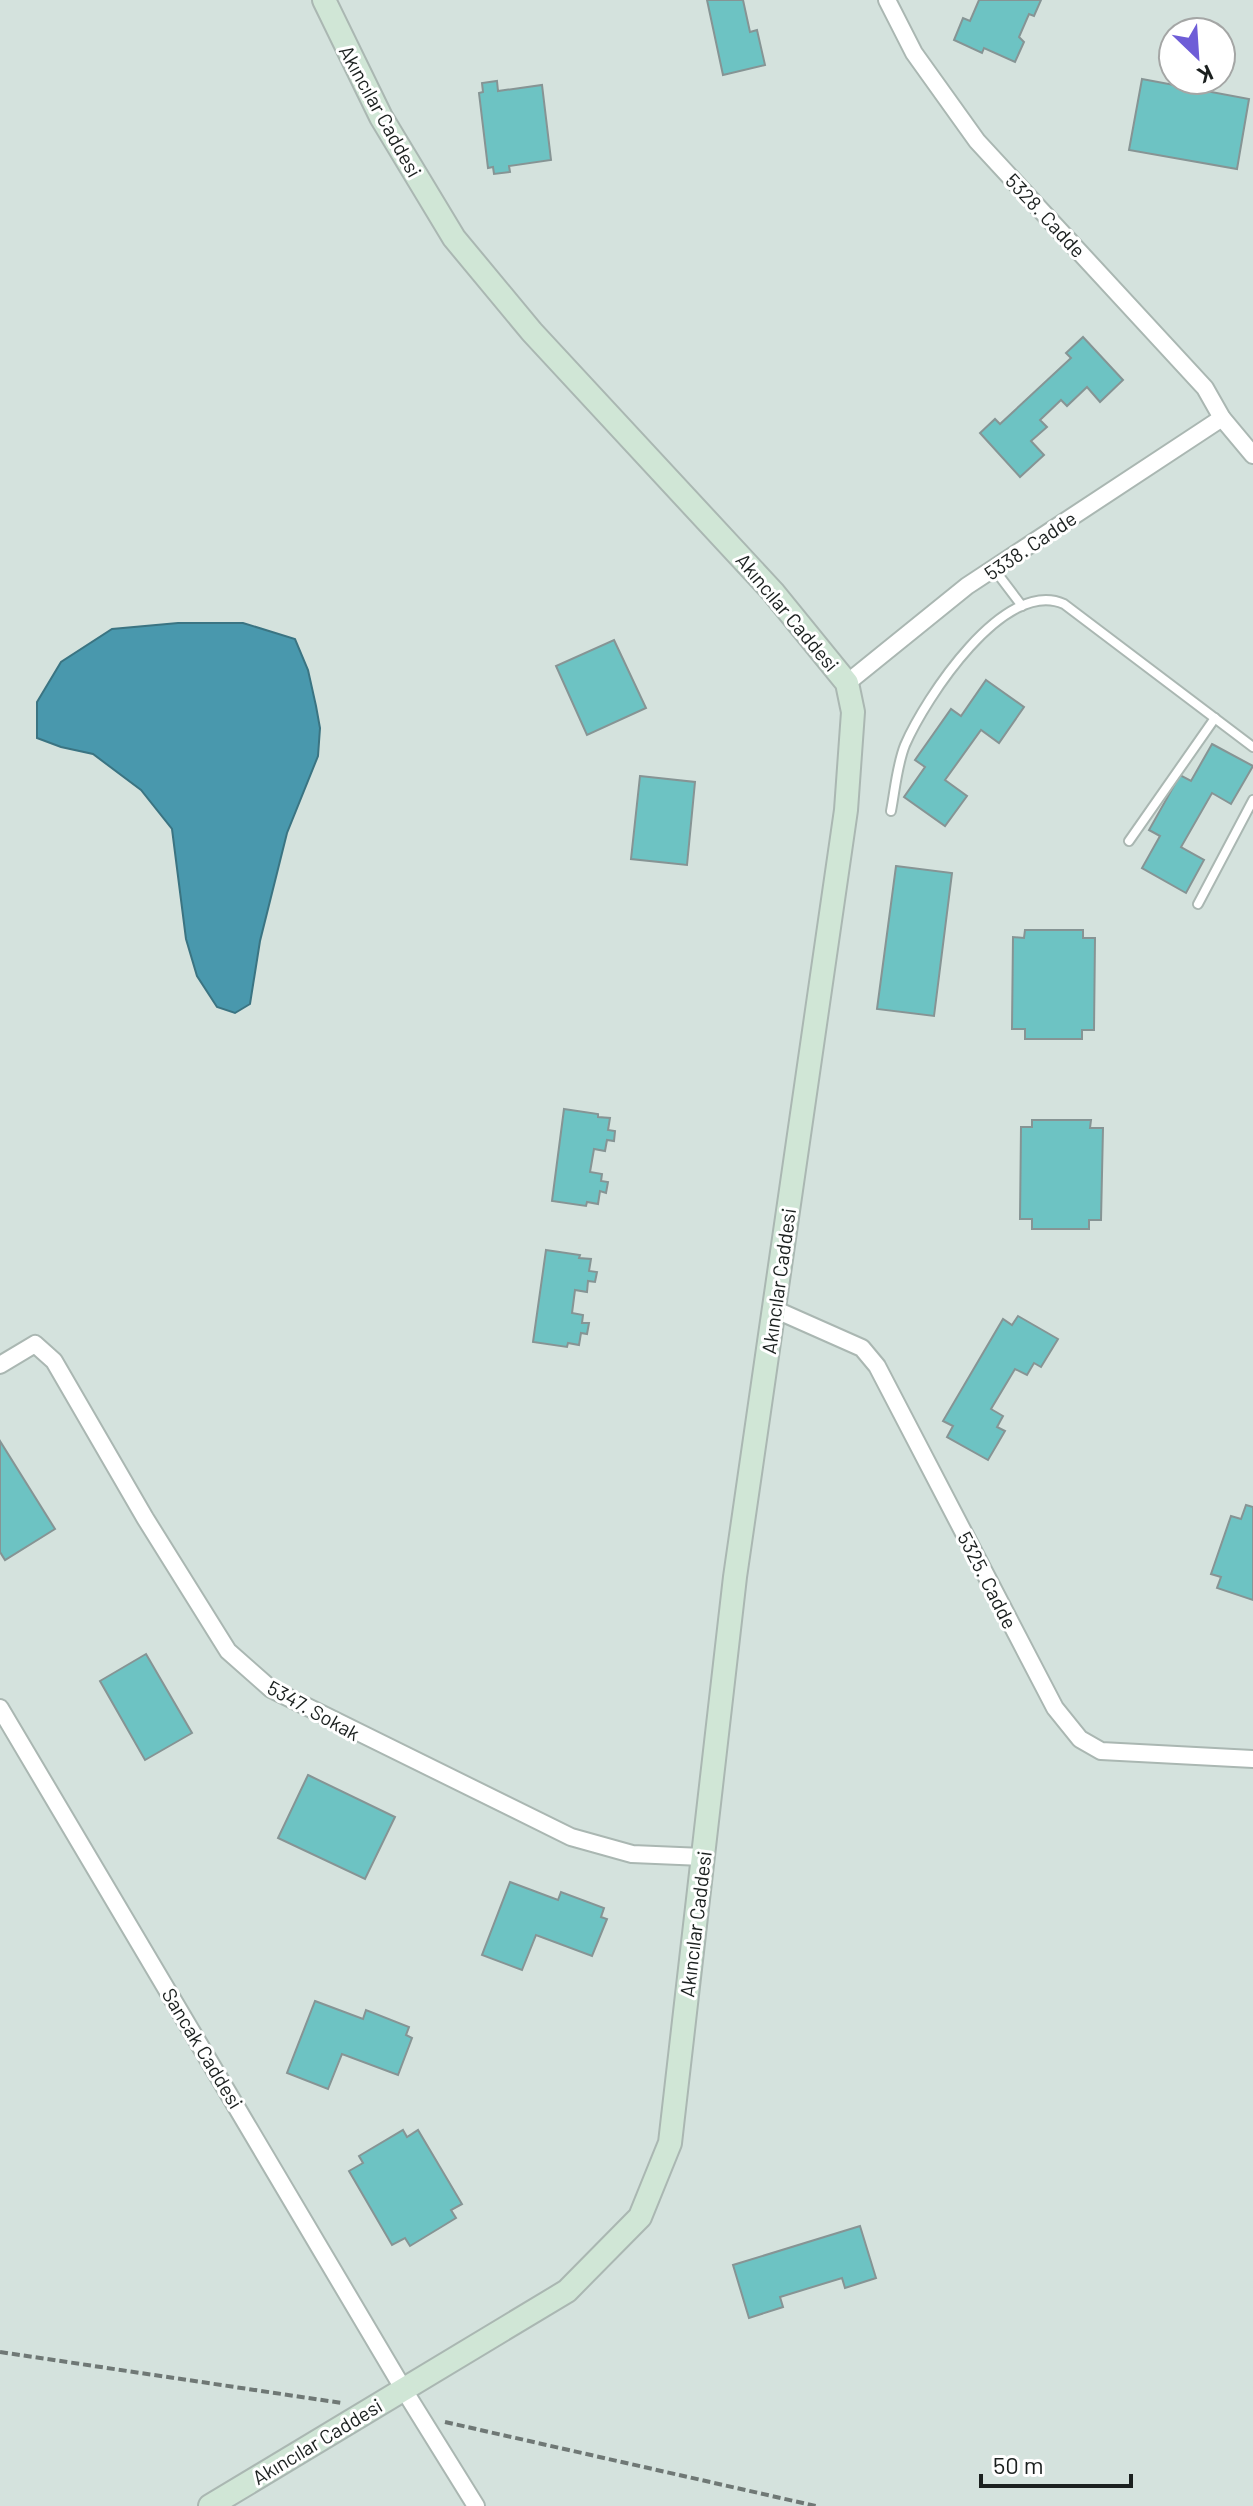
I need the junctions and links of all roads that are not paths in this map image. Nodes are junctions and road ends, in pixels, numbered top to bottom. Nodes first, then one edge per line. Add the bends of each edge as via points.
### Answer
1 (324, 0) edge
2 (887, 0) edge
3 (1222, 418) junction
4 (1253, 455) edge
5 (994, 569) junction
6 (1022, 606) junction
7 (847, 683) junction
8 (1215, 718) junction
9 (1253, 747) edge
10 (1253, 800) edge
11 (891, 811) dead end
12 (1129, 841) dead end
13 (1198, 904) dead end
14 (774, 1309) junction
15 (0, 1365) edge
16 (0, 1708) edge
17 (1253, 1759) edge
18 (703, 1857) junction
19 (404, 2390) junction
20 (210, 2506) edge
21 (476, 2506) edge

1 - 7 street, Akıncılar Caddesi via 381,117 454,238 532,332 773,592
2 - 3 street, 5328. Cadde via 914,53 977,141 1205,388
3 - 4 street, 5328. Cadde
3 - 5 street, 5338. Cadde
5 - 6 lane
5 - 7 street, 5338. Cadde
6 - 8 lane via 1052,598 1064,604
6 - 11 lane via 1010,611 943,676 904,747
7 - 14 street, Akıncılar Caddesi via 853,712 846,810
8 - 9 lane
8 - 12 lane
10 - 13 lane
14 - 17 street, 5325. Cadde via 862,1348 877,1366 1055,1708 1080,1739 1101,1751
14 - 18 street, Akıncılar Caddesi via 735,1577
15 - 18 street, 5347. Sokak via 35,1344 54,1361 228,1651 271,1689 571,1837 632,1854
16 - 19 street, Sancak Caddesi
18 - 19 street, Akıncılar Caddesi via 670,2143 640,2217 567,2291
19 - 20 street, Akıncılar Caddesi
19 - 21 street, Sancak Caddesi

